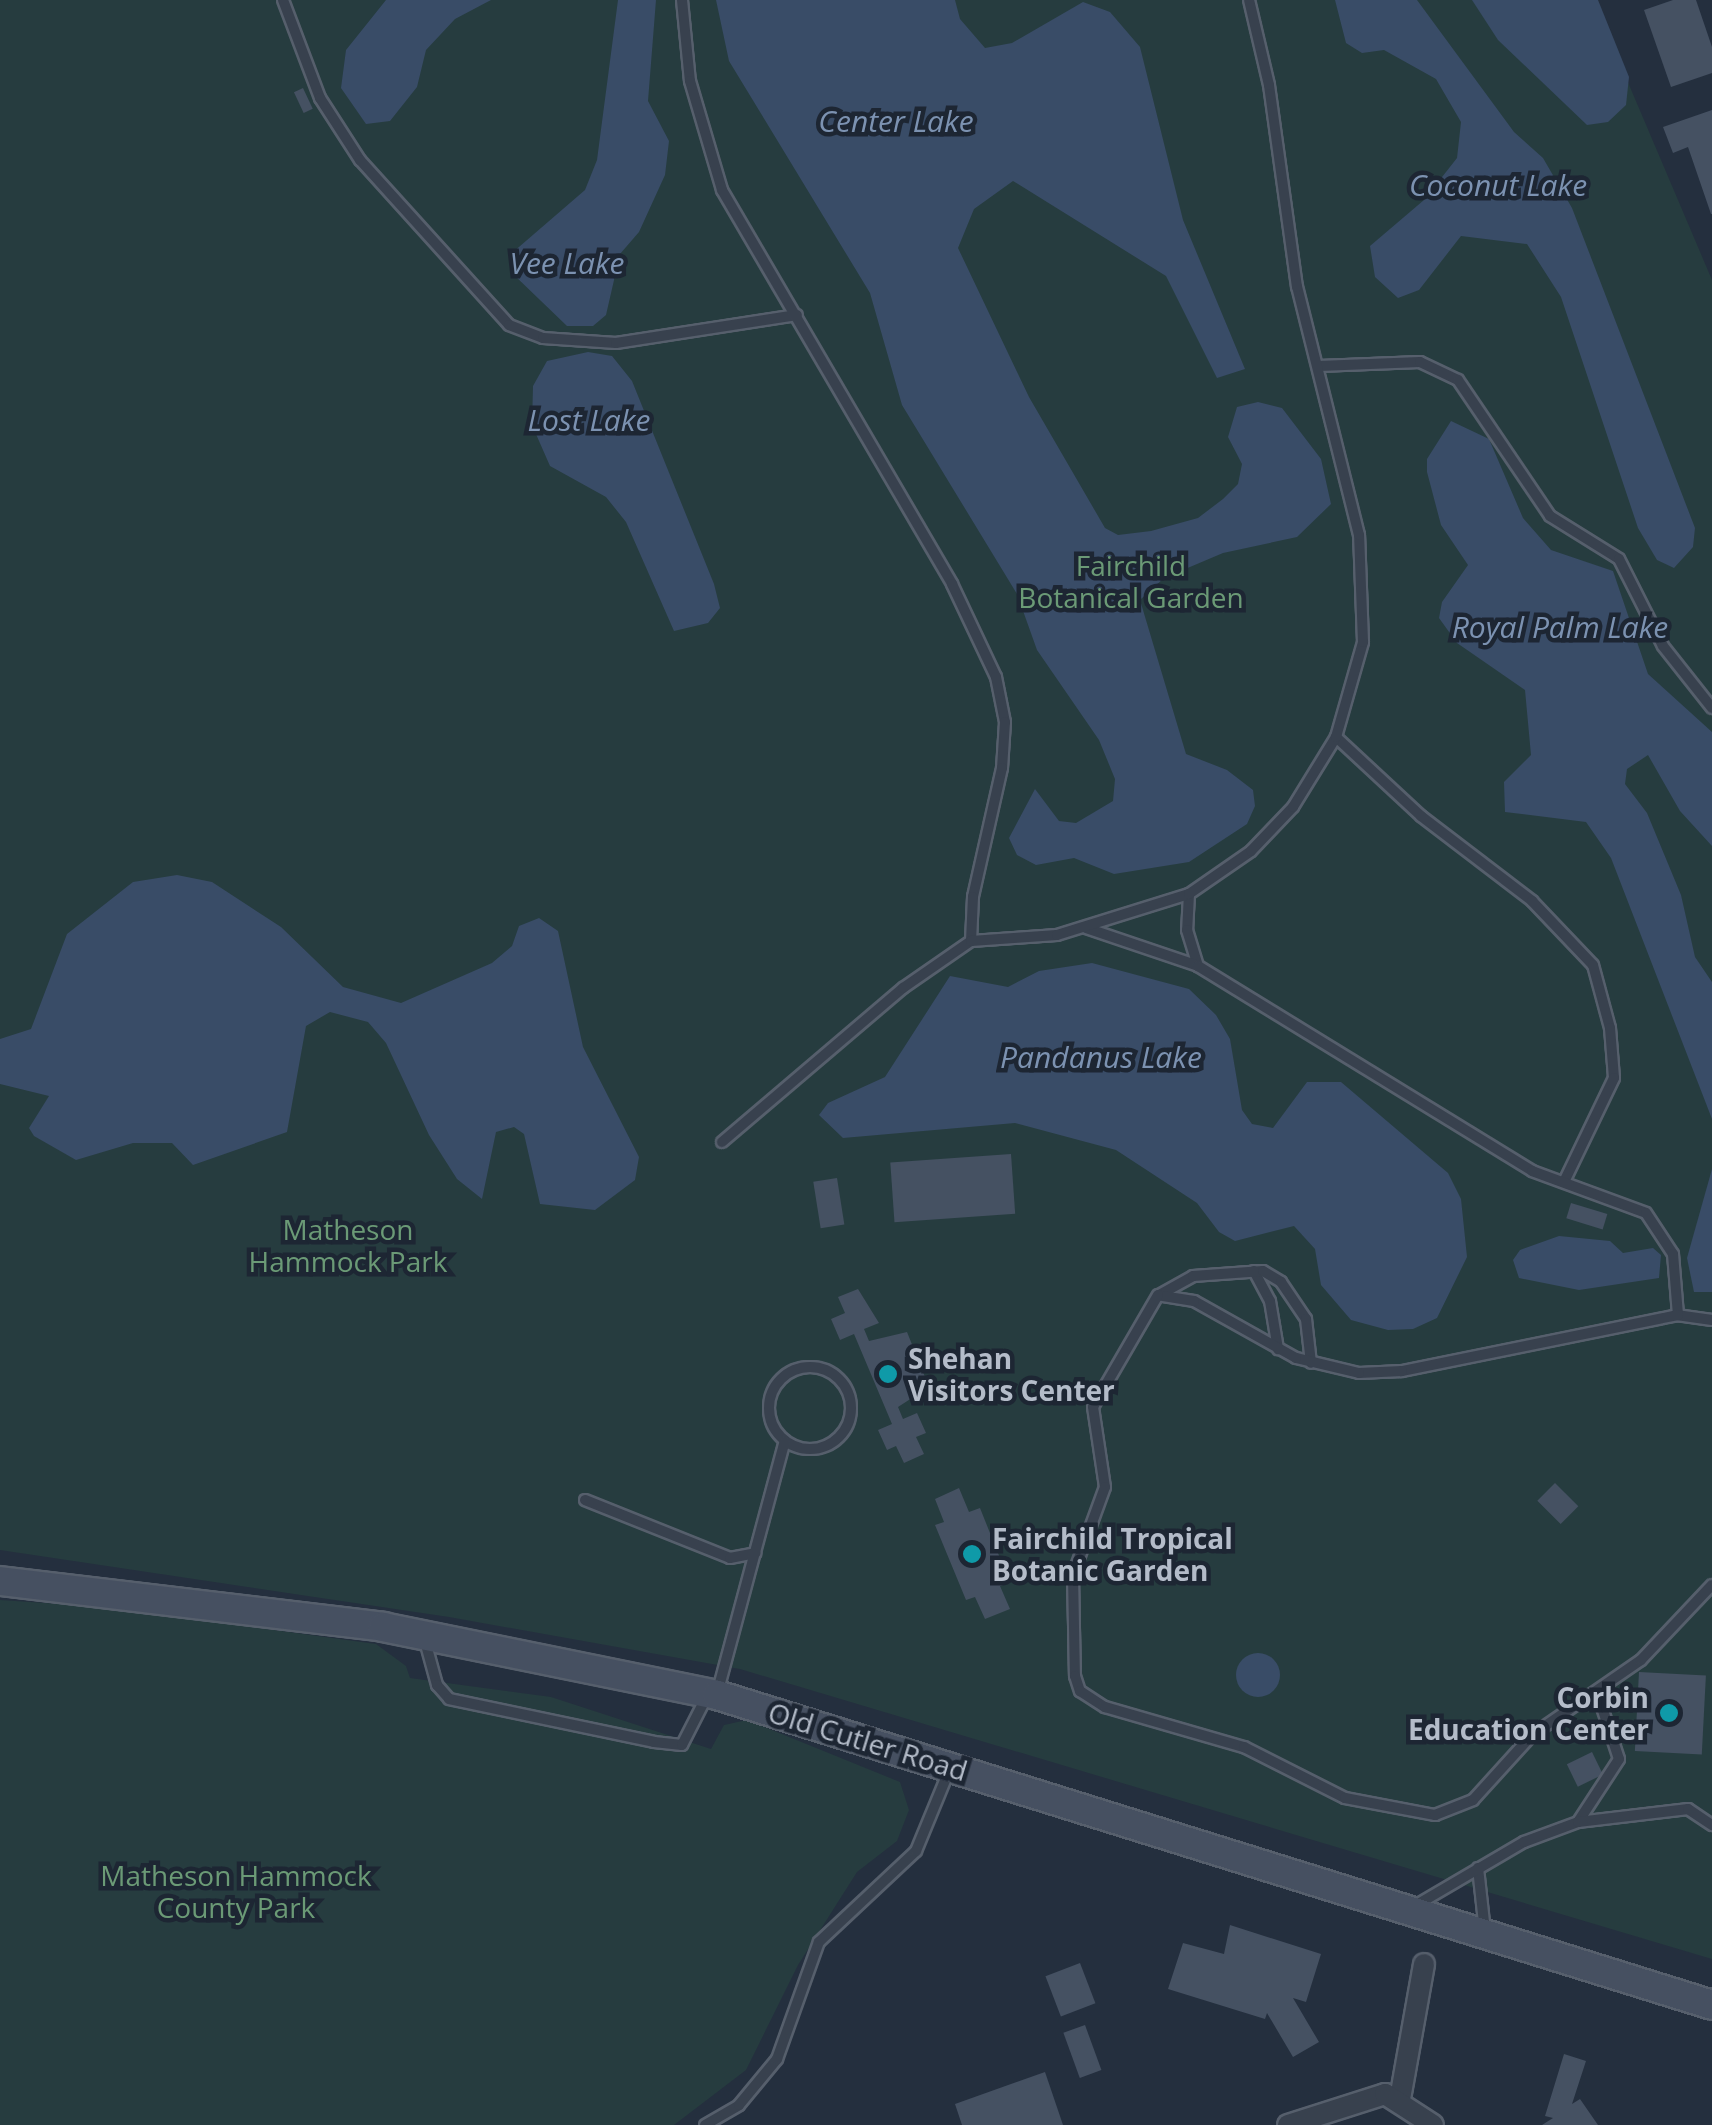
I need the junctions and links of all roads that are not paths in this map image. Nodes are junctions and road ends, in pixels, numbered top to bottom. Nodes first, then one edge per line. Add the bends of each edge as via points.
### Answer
1 (283, 0) edge
2 (682, 0) edge
3 (1249, 0) edge
4 (798, 316) junction
5 (1319, 366) junction
6 (1712, 708) edge
7 (1336, 738) junction
8 (1189, 894) junction
9 (1085, 928) junction
10 (970, 941) junction
11 (1198, 966) junction
12 (722, 1142) dead end
13 (1564, 1182) junction
14 (1254, 1271) junction
15 (1158, 1296) junction
16 (1678, 1315) junction
17 (1712, 1320) edge
18 (1278, 1349) junction
19 (1311, 1363) junction
20 (785, 1441) junction
21 (586, 1500) dead end
22 (756, 1553) junction
23 (0, 1580) edge
24 (1712, 1585) edge
25 (424, 1635) junction
26 (713, 1694) junction
27 (1598, 1695) junction
28 (951, 1766) junction
29 (1578, 1822) junction
30 (1712, 1825) edge
31 (1478, 1868) junction
32 (1408, 1910) junction
33 (1485, 1934) junction
34 (1424, 1964) dead end
35 (1712, 2005) edge
36 (1400, 2099) junction
37 (705, 2125) edge
38 (1288, 2125) edge
39 (1433, 2125) edge

1 - 4 lane via 320,98 360,160 509,325 542,338 616,343
2 - 4 lane via 690,82 708,155
3 - 5 lane via 1269,85 1295,277
4 - 10 lane via 968,613 999,689 1002,768
5 - 6 lane via 1420,362 1458,380 1550,516 1618,559 1663,646
5 - 7 lane via 1352,489 1364,588 1360,661
7 - 8 lane via 1293,808 1251,851
7 - 13 lane via 1421,816 1532,902 1593,965 1610,1028 1614,1078
8 - 9 lane
8 - 11 lane via 1186,930
9 - 10 lane
9 - 11 lane
10 - 12 lane via 903,988
11 - 13 lane via 1532,1172
13 - 16 lane via 1637,1208 1659,1225 1675,1262
14 - 15 lane via 1193,1276
14 - 18 lane via 1270,1301
14 - 19 lane via 1281,1282 1306,1319
15 - 18 lane via 1194,1300
15 - 27 lane via 1093,1408 1105,1487 1072,1581 1075,1676 1083,1694 1175,1732 1244,1747 1345,1798 1428,1816 1468,1804 1542,1726
16 - 17 lane
16 - 19 lane via 1393,1372
18 - 19 lane
20 - 20 lane via 812,1449 843,1432 851,1407 836,1376 811,1366 777,1382 770,1420
20 - 22 lane
21 - 22 lane via 730,1558
22 - 26 lane
23 - 25 main road, Old Cutler Road
24 - 27 lane
25 - 26 main road, Old Cutler Road
25 - 26 lane via 437,1685 449,1699 495,1710 682,1745
26 - 28 main road, Old Cutler Road
27 - 29 lane via 1618,1759
28 - 32 main road, Old Cutler Road
28 - 37 lane via 916,1850 819,1942 778,2059 739,2105
29 - 30 lane via 1688,1810
29 - 31 lane
31 - 32 lane
31 - 33 lane
32 - 33 main road, Old Cutler Road
33 - 35 main road, Old Cutler Road
34 - 36 street
36 - 38 street via 1375,2096
36 - 39 street

